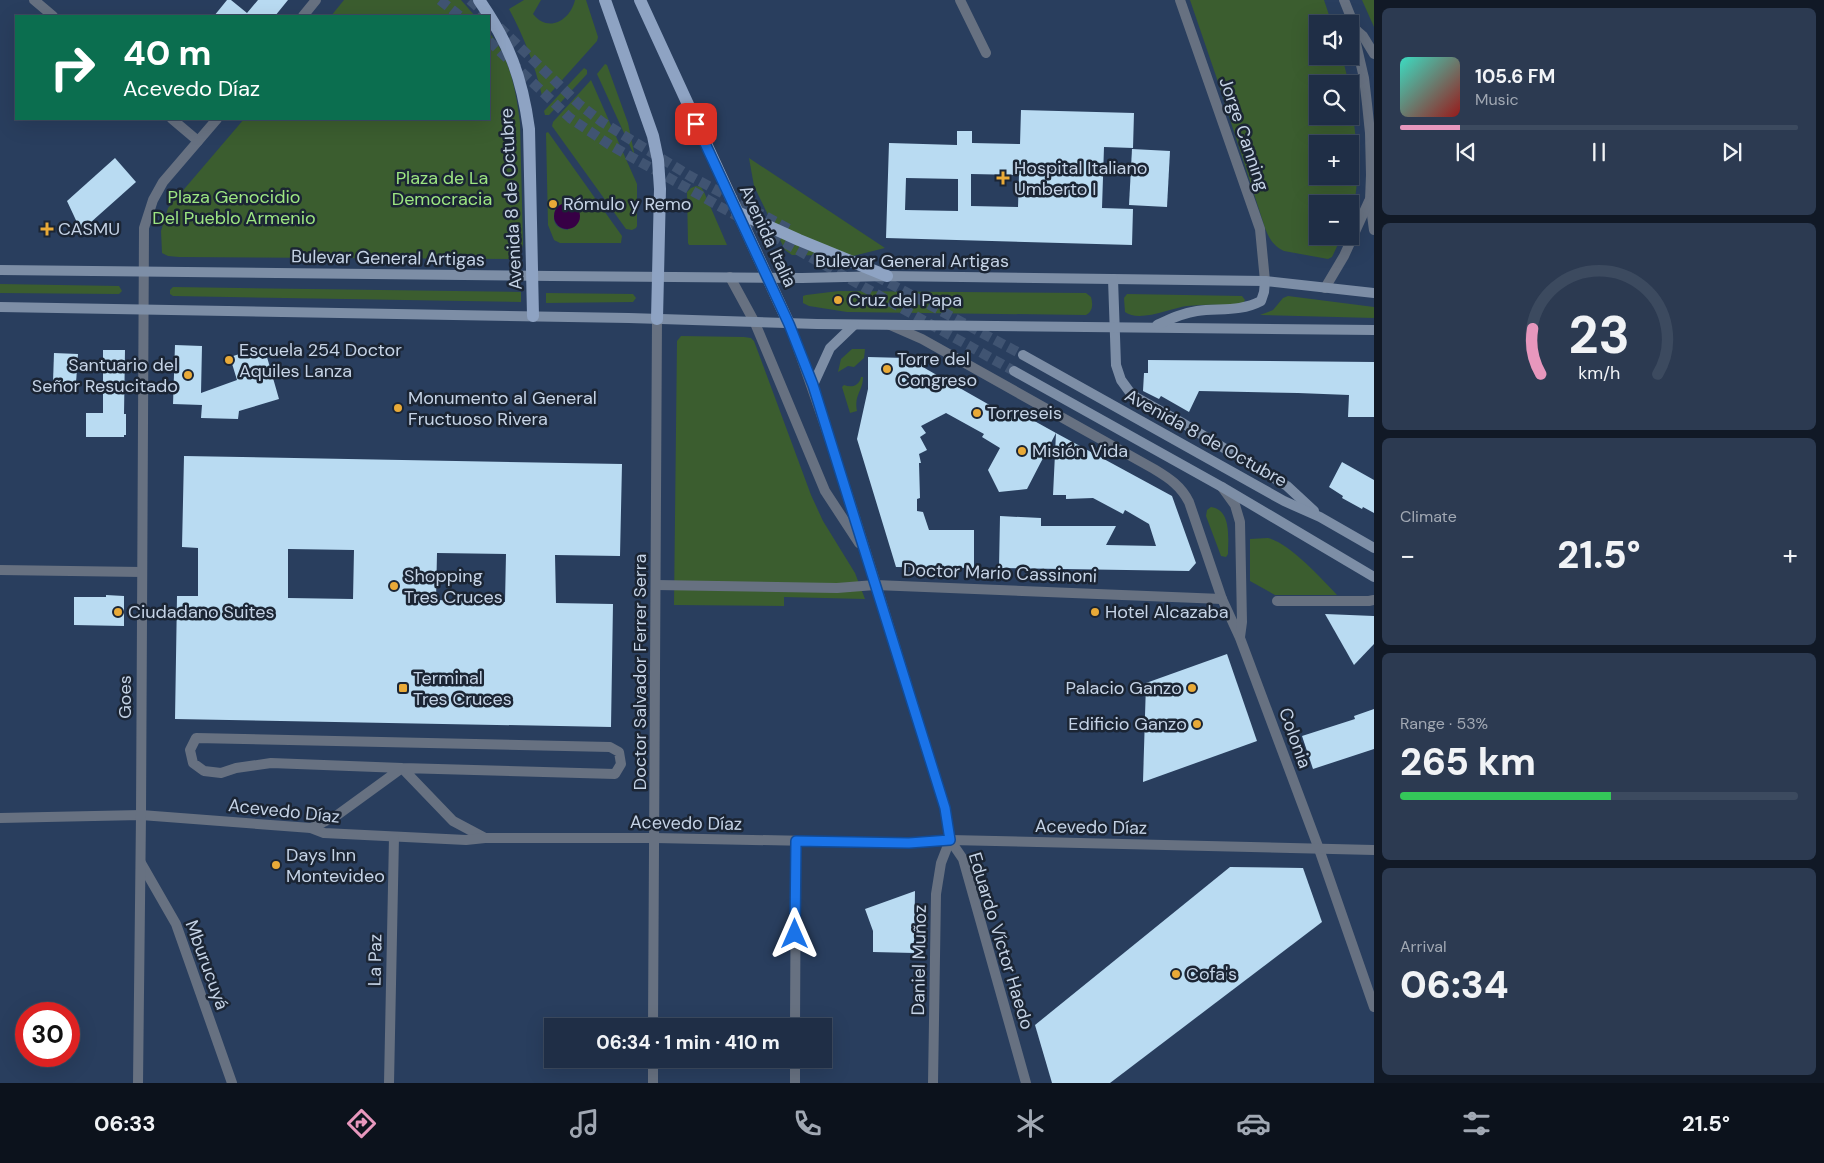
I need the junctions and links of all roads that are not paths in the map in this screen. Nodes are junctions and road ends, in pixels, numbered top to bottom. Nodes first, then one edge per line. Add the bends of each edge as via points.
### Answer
1 (34, 0) edge
2 (316, 0) edge
3 (480, 0) edge
4 (605, 0) edge
5 (960, 0) edge
6 (1180, 0) edge
7 (1344, 0) edge
8 (642, 1) edge
9 (52, 15) edge
10 (304, 15) edge
11 (489, 15) tunnel mouth
12 (1350, 15) edge
13 (490, 17) edge
14 (1359, 33) edge
15 (986, 53) dead end
16 (1374, 54) edge
17 (1359, 56) edge
18 (173, 120) edge
19 (216, 120) edge
20 (198, 141) junction
21 (1373, 173) edge
22 (1370, 200) junction
23 (737, 212) junction
24 (1374, 230) edge
25 (0, 270) edge
26 (143, 272) junction
27 (533, 276) junction
28 (658, 276) junction
29 (887, 276) junction
30 (730, 277) junction
31 (767, 278) junction
32 (1113, 279) junction
33 (1265, 281) junction
34 (1325, 288) junction
35 (1374, 293) edge
36 (0, 307) edge
37 (143, 310) junction
38 (533, 316) junction
39 (657, 319) junction
40 (755, 323) junction
41 (789, 324) junction
42 (889, 324) junction
43 (854, 325) junction
44 (1155, 326) junction
45 (1115, 327) junction
46 (1374, 330) edge
47 (1023, 355) tunnel mouth
48 (1014, 371) tunnel mouth
49 (813, 385) junction
50 (1222, 487) junction
51 (1320, 517) junction
52 (1374, 548) edge
53 (865, 551) junction
54 (0, 570) edge
55 (142, 572) junction
56 (1374, 577) edge
57 (656, 585) junction
58 (875, 585) junction
59 (1222, 599) junction
60 (1277, 600) dead end
61 (1374, 600) edge
62 (1240, 638) junction
63 (402, 768) junction
64 (141, 815) junction
65 (0, 818) edge
66 (311, 828) junction
67 (394, 837) junction
68 (485, 838) junction
69 (655, 838) junction
70 (950, 840) junction
71 (796, 841) junction
72 (1318, 849) junction
73 (1374, 850) edge
74 (141, 863) junction
75 (1374, 1007) edge
76 (653, 1018) edge
77 (795, 1018) edge
78 (653, 1068) edge
79 (795, 1068) edge
80 (138, 1083) edge
81 (232, 1083) edge
82 (389, 1083) edge
83 (652, 1083) edge
84 (795, 1083) edge
85 (933, 1083) edge
86 (1026, 1083) edge

1 - 9 street
2 - 10 street
3 - 11 main road, Avenida 8 de Octubre
4 - 28 main road via 653,136 658,160
5 - 15 street
6 - 33 street, Jorge Canning via 1260,229
7 - 12 street
8 - 23 main road, Avenida Italia
13 - 27 main road, Avenida 8 de Octubre via 509,49 526,109
14 - 16 street
17 - 21 street via 1368,104
18 - 20 street
19 - 20 street, Goes
20 - 26 street, Goes via 152,200 144,228
21 - 22 street
22 - 24 street
22 - 34 street
23 - 29 main road
23 - 31 main road, Avenida Italia
25 - 26 main road, Bulevar General Artigas
26 - 27 main road, Bulevar General Artigas
26 - 37 street, Goes
27 - 28 main road, Bulevar General Artigas
27 - 38 main road, Avenida 8 de Octubre
28 - 30 main road, Bulevar General Artigas
28 - 39 main road
29 - 31 main road, Bulevar General Artigas
29 - 32 main road, Bulevar General Artigas
30 - 31 main road, Bulevar General Artigas
30 - 40 street, Eduardo Víctor Haedo
31 - 41 main road, Avenida Italia
32 - 33 main road, Bulevar General Artigas
32 - 45 main road
33 - 34 main road, Bulevar General Artigas
33 - 44 main road via 1261,301 1249,307 1197,311
34 - 35 main road, Bulevar General Artigas
36 - 37 main road
37 - 38 main road
37 - 55 street, Goes
38 - 39 main road
39 - 40 main road
39 - 57 street, Doctor Salvador Ferrer Serra
40 - 41 main road
40 - 53 street, Eduardo Víctor Haedo via 825,491
41 - 43 main road
41 - 49 street, Eduardo Víctor Haedo
42 - 43 main road
42 - 45 main road
42 - 59 street, Colonia via 936,347 1176,484 1189,502
43 - 49 main road via 830,348
44 - 45 main road
44 - 46 main road
45 - 51 main road via 1116,365 1129,391 1286,486
47 - 51 main road, Avenida 8 de Octubre via 1284,501
48 - 50 main road, Avenida 8 de Octubre
49 - 53 street, Eduardo Víctor Haedo
50 - 56 main road, Avenida 8 de Octubre
50 - 62 street, Avenida 8 de Octubre via 1235,506 1240,522
51 - 52 main road, Avenida 8 de Octubre
53 - 58 street, Eduardo Víctor Haedo
54 - 55 street
55 - 64 street, Goes
57 - 58 street, Doctor Mario Cassinoni via 837,588
57 - 69 street, Doctor Salvador Ferrer Serra
58 - 59 street, Doctor Mario Cassinoni
58 - 70 street, Eduardo Víctor Haedo via 945,808
59 - 62 street, Colonia
60 - 61 street
62 - 72 street, Colonia
63 - 63 street via 615,774 621,764 619,752 610,747 196,738 190,750 193,763 204,771 221,773 271,762
63 - 66 street via 336,816
63 - 68 street via 453,821
64 - 65 street, Acevedo Díaz
64 - 66 street, Acevedo Díaz
64 - 74 street, Goes
66 - 67 street, Acevedo Díaz via 324,833
67 - 68 street, Acevedo Díaz
67 - 82 street, La Paz
68 - 69 street, Acevedo Díaz
69 - 71 street, Acevedo Díaz
69 - 76 street, Doctor Salvador Ferrer Serra
70 - 71 street, Acevedo Díaz via 909,843
70 - 72 street, Acevedo Díaz
70 - 85 street, Daniel Muñoz via 941,863 936,894
70 - 86 street, Eduardo Víctor Haedo via 963,858
71 - 77 street
72 - 73 street, Acevedo Díaz
72 - 75 street, Colonia
74 - 80 street, Goes
74 - 81 street, Mburucuyá via 176,924
78 - 83 street
79 - 84 street

